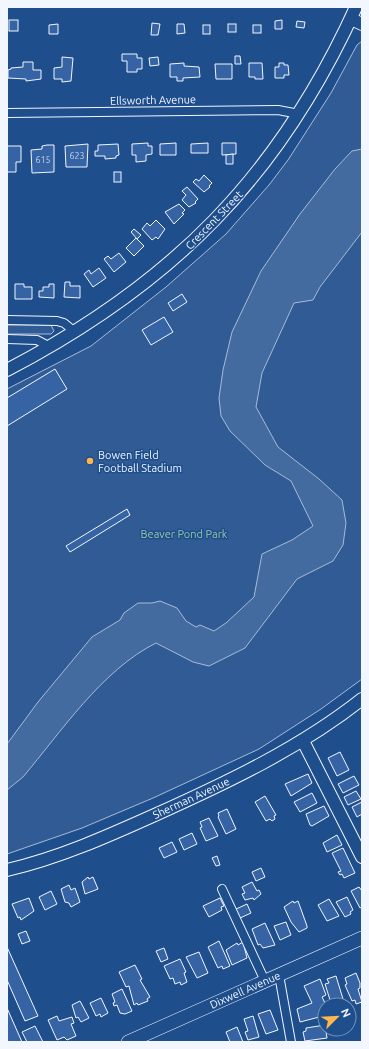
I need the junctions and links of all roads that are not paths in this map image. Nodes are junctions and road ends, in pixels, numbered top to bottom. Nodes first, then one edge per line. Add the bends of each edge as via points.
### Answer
1 (356, 7) edge
2 (356, 22) edge
3 (7, 113) edge
4 (299, 114) junction
5 (7, 320) edge
6 (75, 332) junction
7 (7, 339) edge
8 (50, 347) junction
9 (7, 370) edge
10 (362, 699) edge
11 (302, 741) junction
12 (362, 856) edge
13 (7, 870) edge
14 (222, 889) dead end
15 (362, 938) edge
16 (279, 974) junction
17 (265, 981) junction
18 (128, 1042) edge
19 (291, 1042) edge

1 - 2 main road, Crescent Street
2 - 4 main road, Crescent Street via 341,42
3 - 4 street, Ellsworth Avenue via 278,110
4 - 6 main road, Crescent Street via 267,161 189,247 123,300
5 - 6 street via 57,320
6 - 8 main road, Crescent Street
7 - 8 street via 37,340
8 - 9 main road, Crescent Street
10 - 11 main road, Sherman Avenue
11 - 12 main road
11 - 13 main road, Sherman Avenue via 222,784 135,824 67,852
14 - 17 street
15 - 16 main road, Dixwell Avenue
16 - 17 main road, Dixwell Avenue
16 - 19 street
17 - 18 main road, Dixwell Avenue

